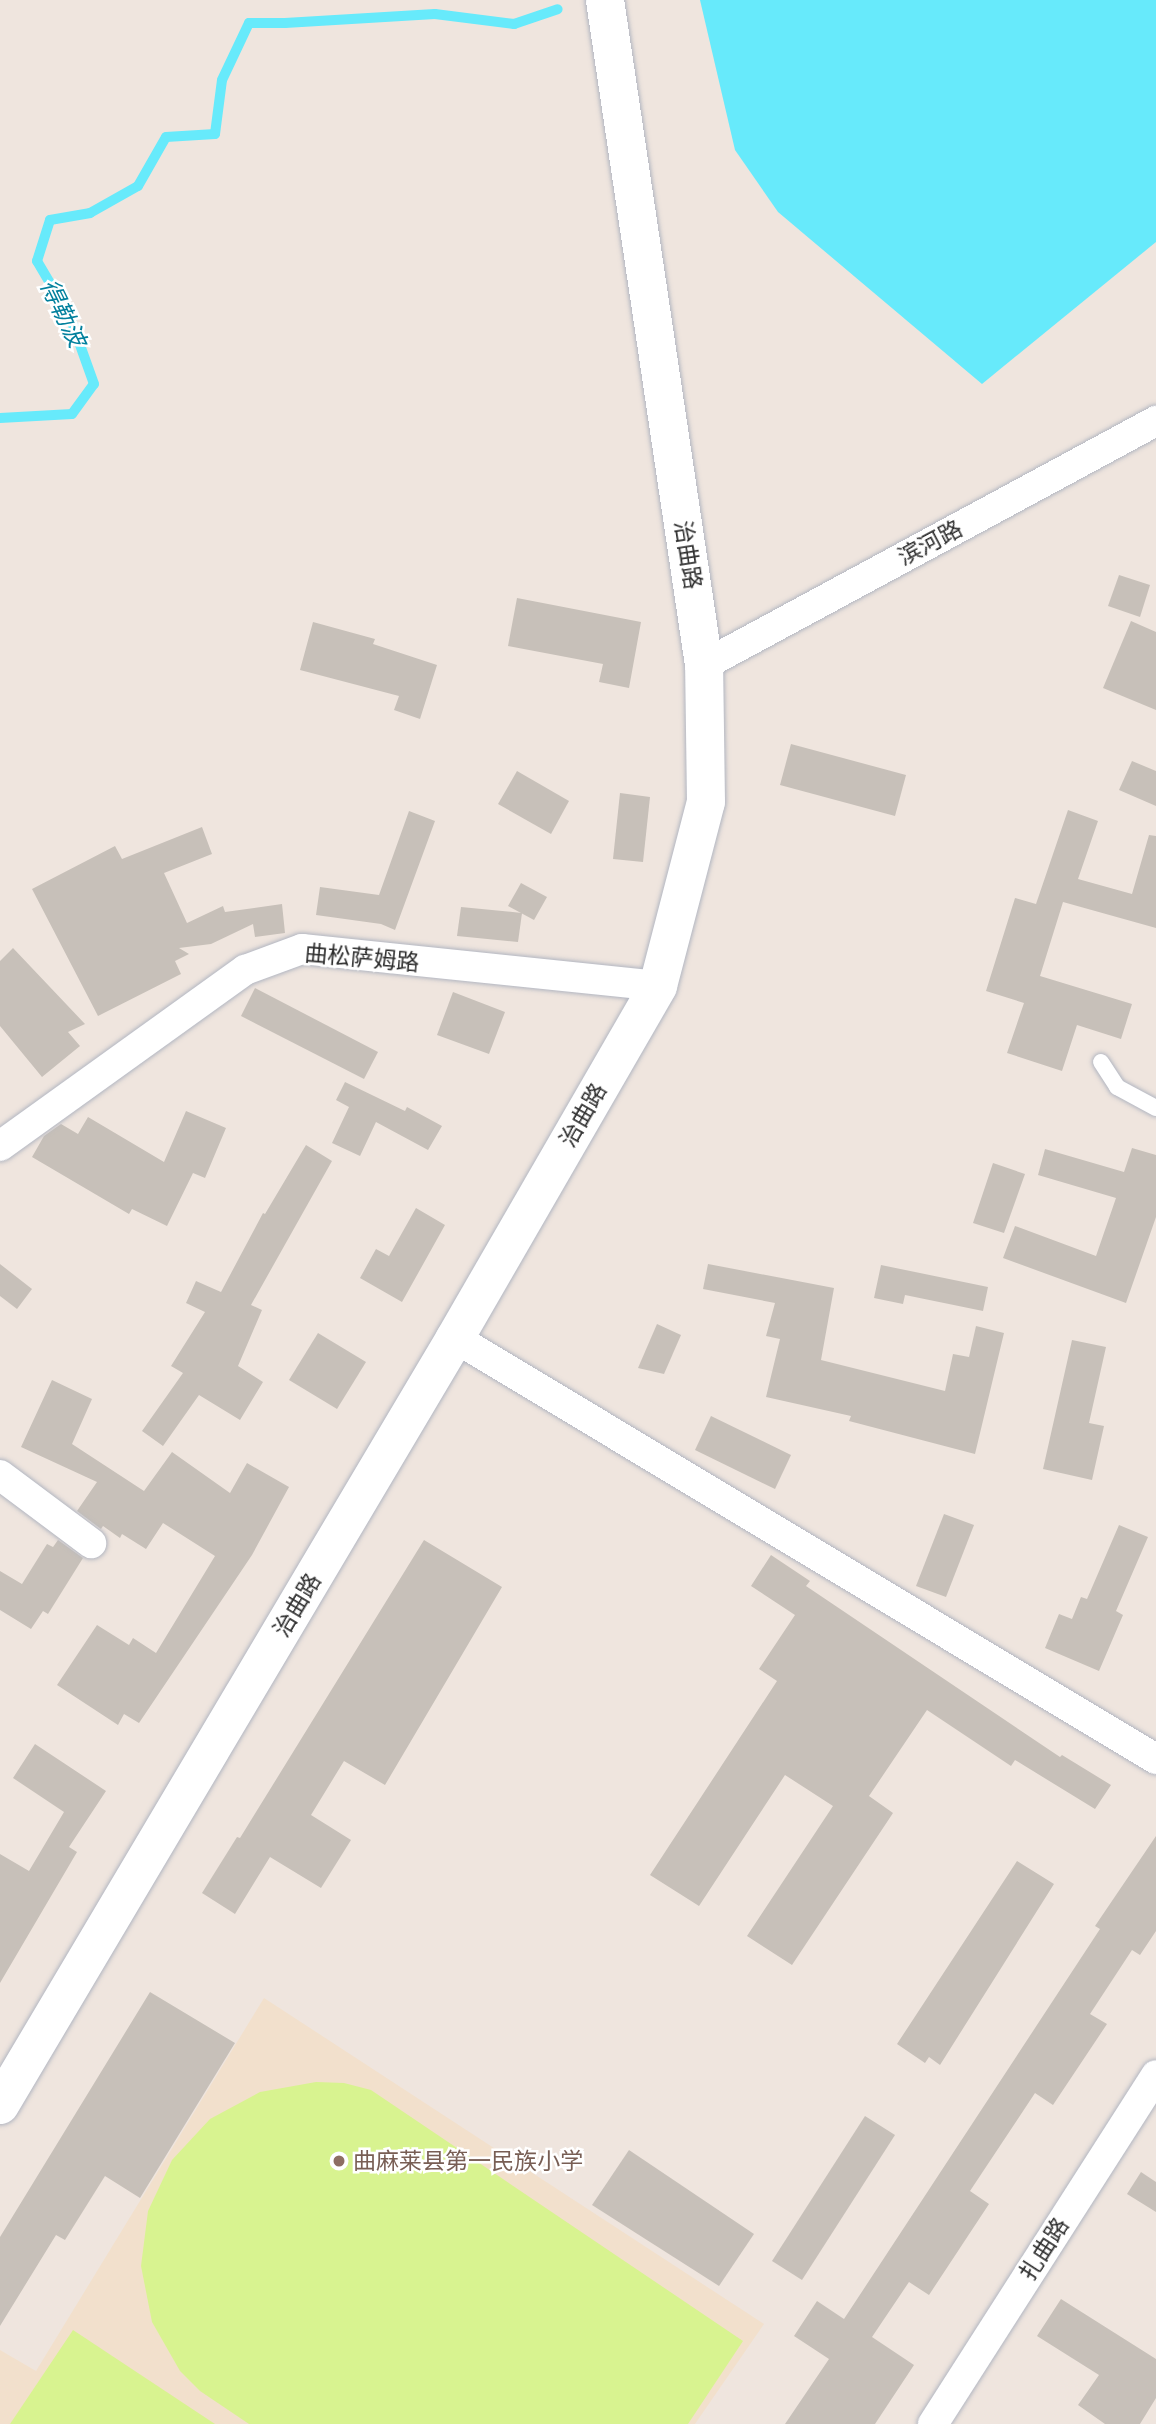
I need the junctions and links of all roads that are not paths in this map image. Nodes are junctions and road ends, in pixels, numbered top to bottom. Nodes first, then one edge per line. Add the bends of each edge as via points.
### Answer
1 (605, 0) edge
2 (1156, 421) edge
3 (704, 665) junction
4 (658, 986) junction
5 (1101, 1062) dead end
6 (1156, 1108) edge
7 (0, 1146) edge
8 (456, 1338) junction
9 (0, 1475) edge
10 (91, 1543) dead end
11 (1156, 1759) edge
12 (1156, 2075) edge
13 (0, 2105) edge
14 (933, 2424) edge

1 - 3 main road, 治曲路
2 - 3 street, 滨河路
3 - 4 main road, 治曲路 via 706,802
4 - 7 street, 曲松萨姆路 via 302,949 245,970
4 - 8 main road, 治曲路
5 - 6 lane via 1116,1087
8 - 11 street
8 - 13 main road, 治曲路
9 - 10 street
12 - 14 street, 扎曲路

